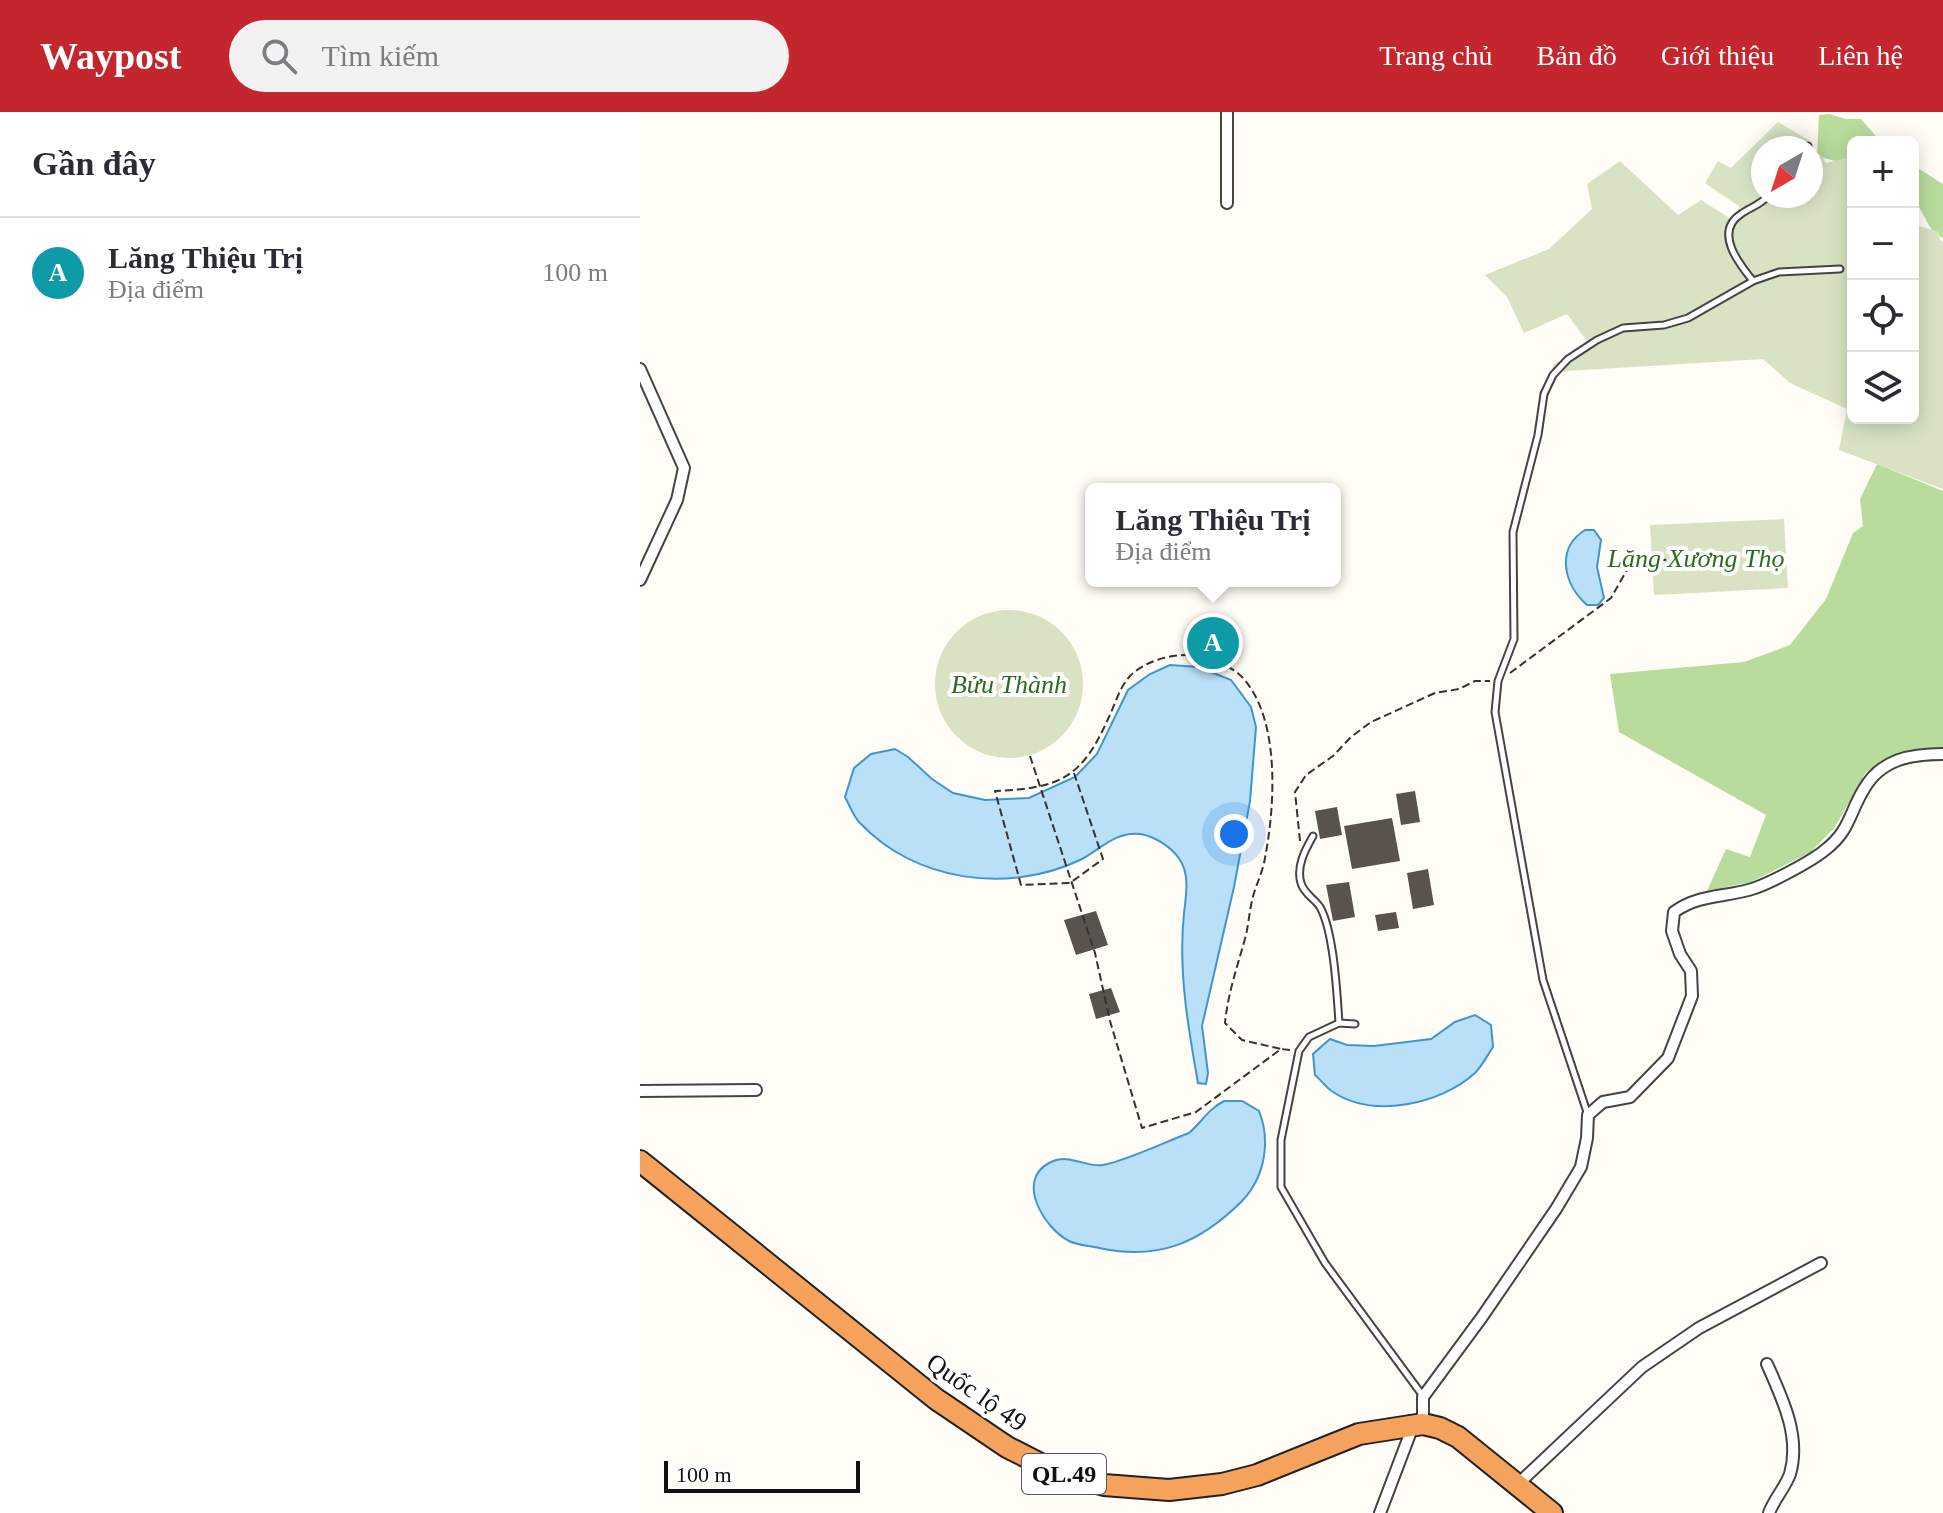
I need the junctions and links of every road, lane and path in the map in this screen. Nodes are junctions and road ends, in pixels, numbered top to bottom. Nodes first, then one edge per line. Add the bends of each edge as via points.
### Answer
1 (1227, 112) edge
2 (1227, 203) dead end
3 (1752, 208) edge
4 (1840, 269) dead end
5 (1753, 281) junction
6 (640, 369) edge
7 (1719, 557) dead end
8 (640, 580) edge
9 (1498, 681) junction
10 (1943, 754) edge
11 (1030, 756) dead end
12 (1074, 773) junction
13 (1041, 788) junction
14 (1313, 836) dead end
15 (1303, 854) junction
16 (1070, 883) junction
17 (1339, 1023) junction
18 (1355, 1024) dead end
19 (1281, 1049) junction
20 (1299, 1051) junction
21 (756, 1090) dead end
22 (640, 1091) edge
23 (1588, 1115) junction
24 (640, 1161) edge
25 (1821, 1263) dead end
26 (1767, 1364) dead end
27 (1423, 1397) junction
28 (1418, 1425) junction
29 (1518, 1484) junction
30 (1380, 1513) edge
31 (1552, 1513) edge
32 (1769, 1513) edge

1 - 2 street
3 - 5 lane via 1733,221 1730,235 1733,257
4 - 5 lane via 1779,272
5 - 9 lane via 1688,318 1623,328 1597,340 1553,375 1544,394 1513,532 1514,639
6 - 8 street via 684,468 677,500
7 - 9 path via 1628,568 1611,598 1594,613
9 - 15 path via 1475,681 1402,706 1371,722 1306,775 1295,792
9 - 23 lane via 1495,712 1543,980
10 - 23 street via 1920,754 1883,766 1864,788 1843,834 1823,852 1755,888 1688,902 1674,912 1672,931 1691,971 1692,996 1668,1058 1630,1097 1603,1102
11 - 13 path
12 - 13 path
12 - 16 path via 1103,859
12 - 19 path via 1131,676 1152,662 1184,654 1212,659 1241,675 1267,725 1270,828 1228,992 1225,1023 1242,1040
13 - 16 path
13 - 16 path via 995,791 1021,885
14 - 15 lane
15 - 17 lane via 1300,881 1324,919 1336,972
16 - 19 path via 1095,953 1142,1128 1196,1112
17 - 18 lane
17 - 20 lane via 1309,1037
19 - 20 path
20 - 27 lane via 1281,1140 1281,1187 1325,1263
21 - 22 street
23 - 27 street via 1581,1167
24 - 28 highway, Quốc lộ 49 / QL.49 via 936,1399 1007,1447 1056,1472 1135,1488 1222,1484 1300,1460 1359,1434
25 - 29 street via 1699,1328 1642,1367
26 - 32 street via 1786,1408 1793,1448 1789,1476
27 - 28 street
28 - 29 highway, Quốc lộ 49 / QL.49 via 1458,1437
28 - 30 street
29 - 31 highway, Quốc lộ 49 / QL.49

